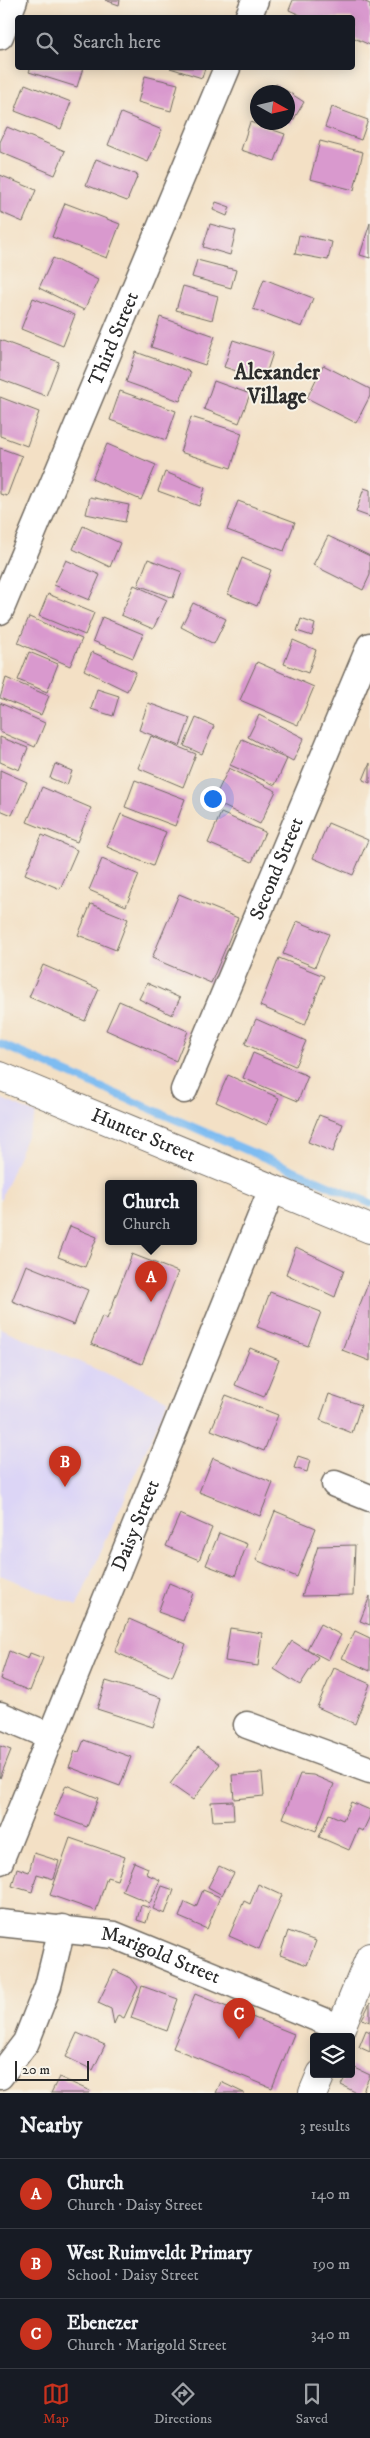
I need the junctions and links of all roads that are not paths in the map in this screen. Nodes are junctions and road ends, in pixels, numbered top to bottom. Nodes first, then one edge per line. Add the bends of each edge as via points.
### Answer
1 (14, 0) edge
2 (255, 0) edge
3 (249, 15) edge
4 (0, 36) edge
5 (226, 70) edge
6 (0, 611) edge
7 (370, 646) edge
8 (0, 1076) edge
9 (184, 1090) dead end
10 (272, 1189) junction
11 (370, 1229) edge
12 (335, 1484) dead end
13 (370, 1498) edge
14 (0, 1715) edge
15 (247, 1725) dead end
16 (50, 1736) junction
17 (370, 1770) edge
18 (0, 1861) edge
19 (0, 1923) edge
20 (62, 1928) junction
21 (370, 1957) edge
22 (339, 2032) edge
23 (0, 2076) edge
24 (319, 2078) edge
25 (313, 2093) edge

1 - 4 street
2 - 3 street
5 - 6 street, Third Street
7 - 9 street, Second Street
8 - 10 street, Hunter Street
10 - 11 street, Hunter Street
10 - 16 street, Daisy Street
12 - 13 street
14 - 16 street
15 - 17 street
16 - 18 street, Daisy Street
19 - 20 street, Marigold Street
20 - 22 street, Marigold Street via 114,1935
20 - 23 street via 48,1986 26,2042
21 - 22 street
24 - 25 street

